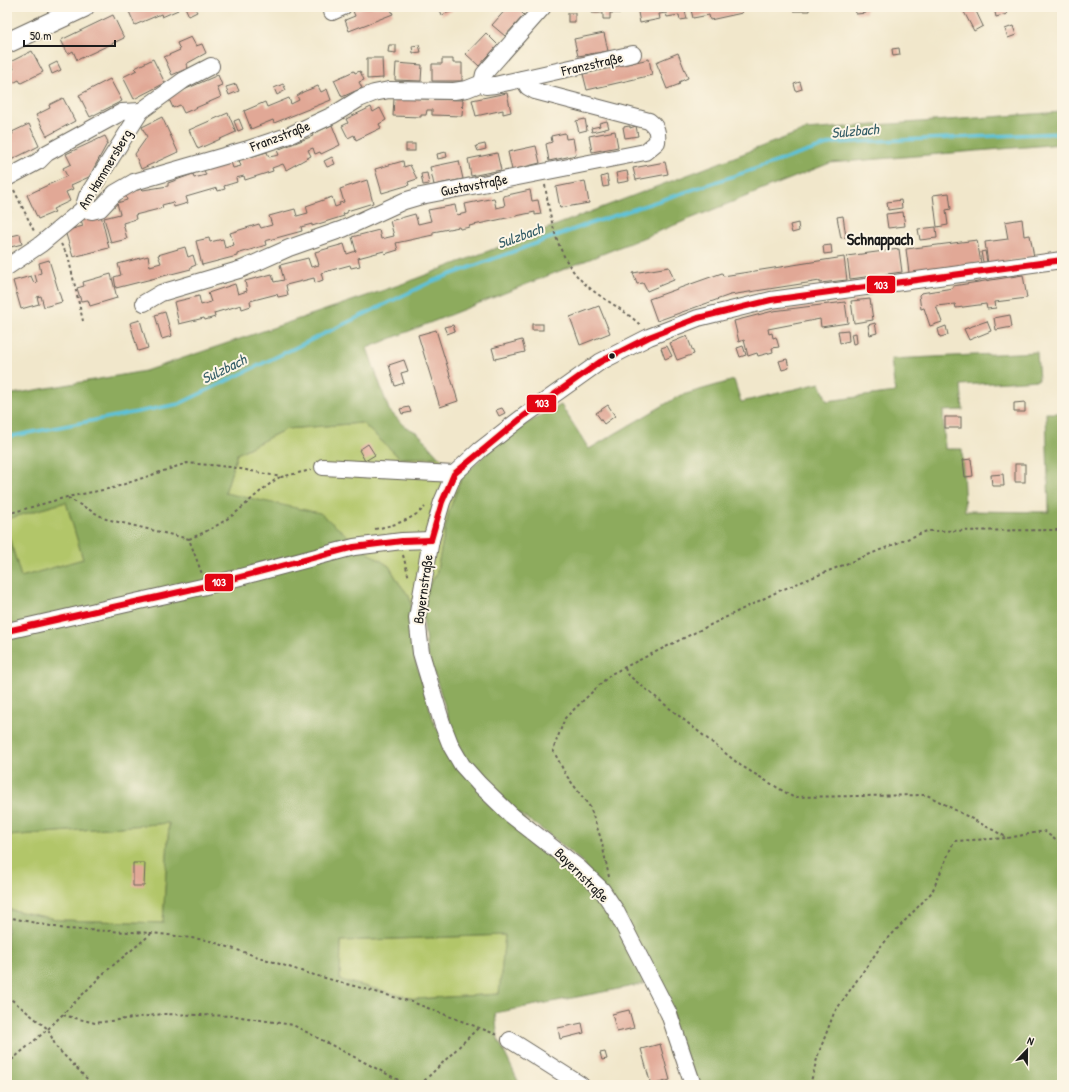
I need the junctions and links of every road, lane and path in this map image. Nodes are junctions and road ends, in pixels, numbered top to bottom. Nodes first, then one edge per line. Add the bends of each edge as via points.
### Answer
1 (84, 7) edge
2 (543, 7) edge
3 (7, 42) edge
4 (633, 54) dead end
5 (212, 66) dead end
6 (524, 79) junction
7 (482, 83) junction
8 (141, 111) junction
9 (542, 172) junction
10 (7, 178) edge
11 (83, 209) junction
12 (55, 234) junction
13 (42, 244) junction
14 (1062, 260) edge
15 (7, 266) edge
16 (144, 302) dead end
17 (83, 321) dead end
18 (649, 337) junction
19 (324, 467) joint
20 (454, 474) junction
21 (281, 477) junction
22 (67, 497) junction
23 (428, 502) dead end
24 (7, 514) edge
25 (395, 525) junction
26 (372, 530) dead end
27 (1062, 530) edge
28 (189, 539) junction
29 (431, 540) junction
30 (400, 542) junction
31 (201, 579) junction
32 (410, 580) dead end
33 (7, 631) edge
34 (624, 668) junction
35 (1008, 838) junction
36 (1062, 845) edge
37 (602, 890) junction
38 (7, 916) edge
39 (152, 933) junction
40 (7, 996) edge
41 (63, 1015) junction
42 (478, 1027) junction
43 (48, 1029) junction
44 (510, 1040) joint
45 (7, 1064) edge
46 (93, 1085) edge
47 (408, 1085) edge
48 (420, 1085) edge
49 (581, 1085) edge
50 (693, 1085) edge
51 (810, 1085) edge

1 - 3 main road
2 - 7 street via 490,66 484,74
4 - 6 street, Franzstraße
5 - 8 street, Am Hammersberg via 184,80
6 - 7 street, Franzstraße via 486,86
6 - 9 street, Gustavstraße via 528,87 535,91 649,121 655,125 658,133 657,142 646,152
7 - 11 street, Franzstraße via 454,91 389,90 374,93 290,135 134,182 115,193 100,209
8 - 10 street, Am Hammersberg via 122,112
8 - 11 street, Am Hammersberg via 86,196
9 - 16 street, Gustavstraße via 404,201 343,229 289,248 242,269 162,293
9 - 18 path via 562,254 577,277 627,314
10 - 13 path
11 - 12 street, Am Hammersberg
12 - 13 street, Am Hammersberg
12 - 17 path via 68,256
13 - 15 street, Am Hammersberg
14 - 18 street, Bayernstraße via 771,300 698,318
18 - 20 street, Bayernstraße via 600,362 553,395 480,450
19 - 20 street
19 - 21 path
20 - 29 street, Bayernstraße via 442,502
21 - 22 path via 231,467 187,463 113,488
21 - 28 path via 268,484 237,512 208,531
22 - 24 path
22 - 28 path via 106,519
23 - 25 path via 415,517
25 - 26 path
25 - 30 path
27 - 34 path via 927,531 779,591
28 - 31 path
29 - 30 street
29 - 37 street, Bayernstraße via 418,604 417,634 451,746 462,765 511,815 579,868
30 - 31 street via 354,547
30 - 32 path
31 - 33 street
34 - 35 path via 627,674 740,765 793,797 927,795
34 - 37 path via 611,674 565,718 553,750 566,774 590,806 609,874 608,883
35 - 36 path via 1044,831
35 - 51 path via 954,841 932,892 881,946 834,1013
37 - 50 street, Bayernstraße via 616,911 664,1003
38 - 39 path via 65,930
39 - 41 path via 105,972
39 - 42 path via 207,940 307,973 412,1002
40 - 43 path
41 - 43 path
41 - 47 path via 95,1024 163,1014 235,1016 293,1025
42 - 44 path
42 - 48 path
43 - 45 path
43 - 46 path via 56,1047
44 - 49 street

